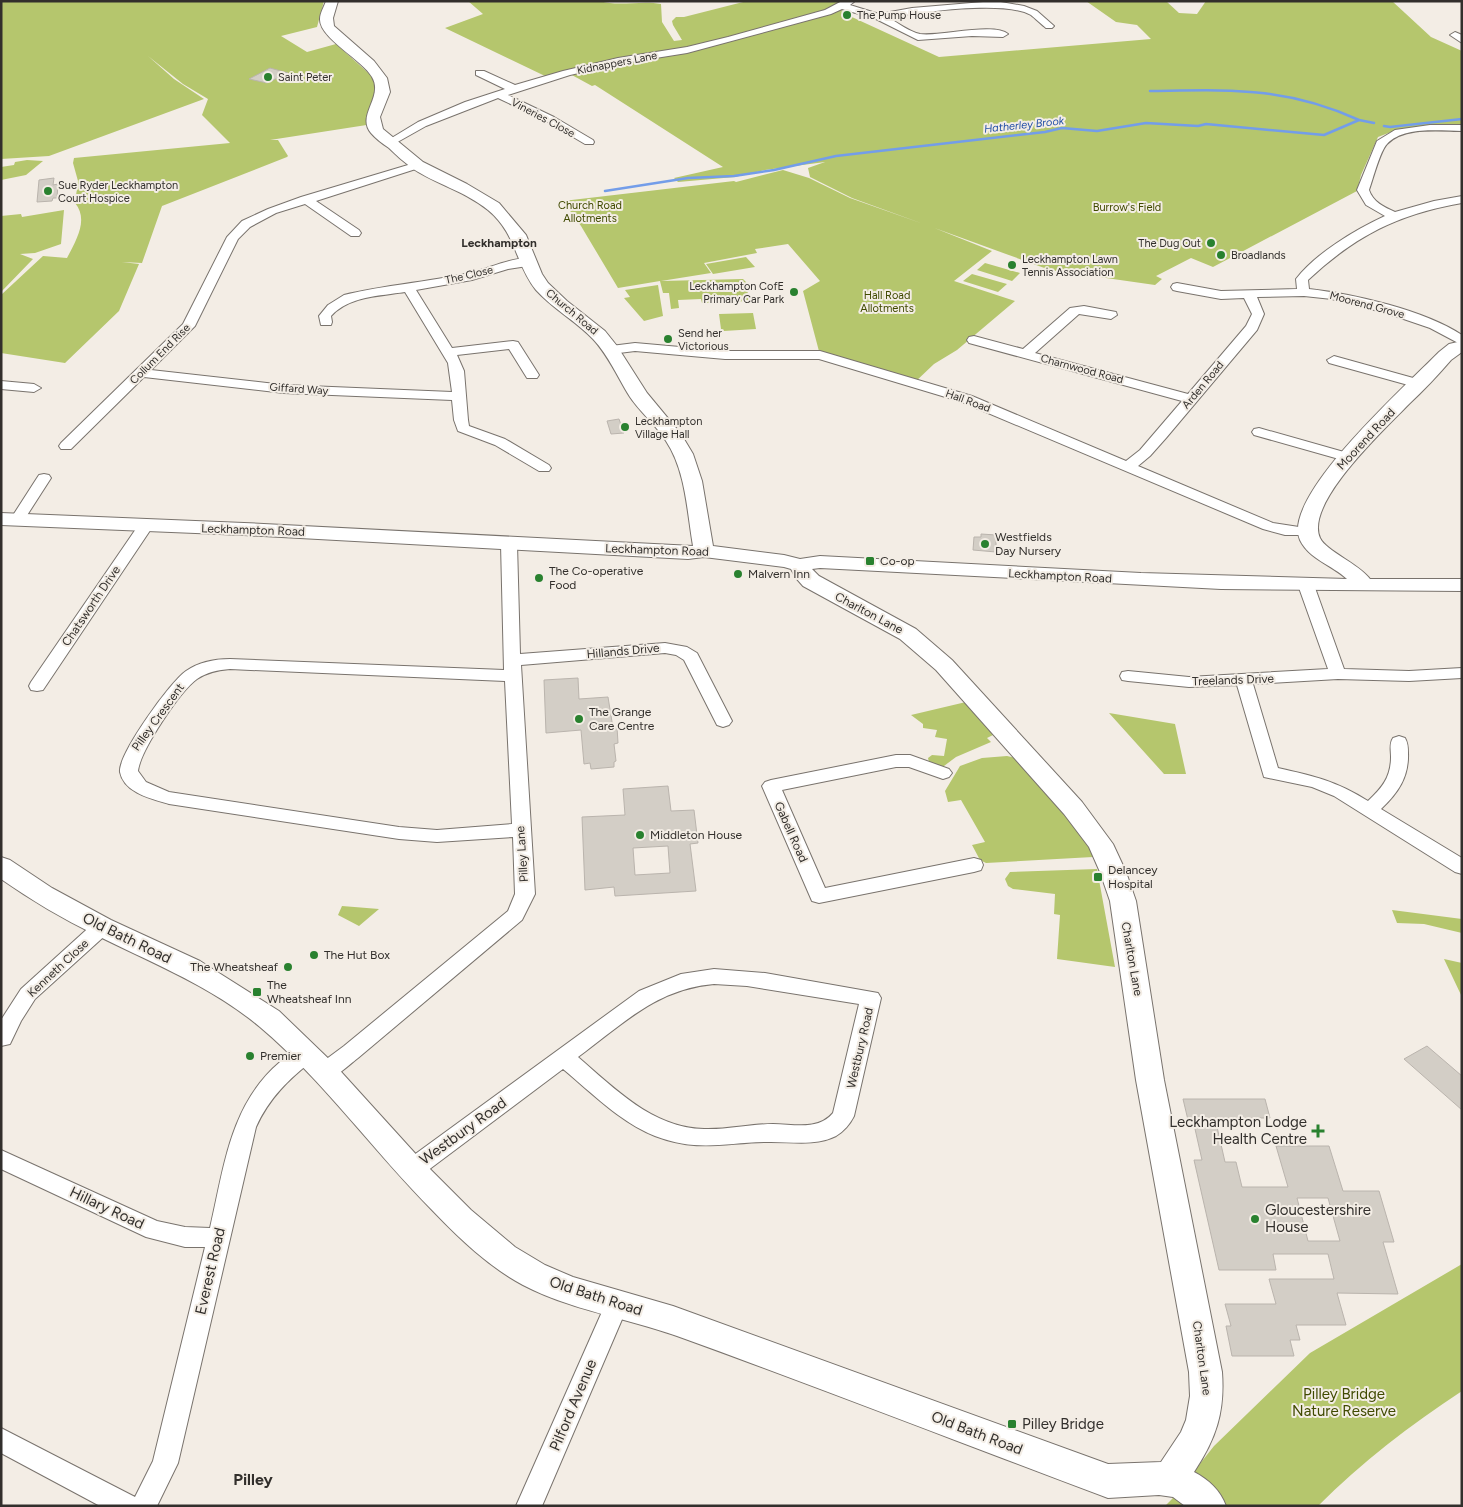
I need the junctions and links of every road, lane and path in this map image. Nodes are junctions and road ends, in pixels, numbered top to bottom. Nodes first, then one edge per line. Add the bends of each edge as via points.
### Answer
1 (332, 1) edge
2 (847, 3) edge
3 (1014, 4) edge
4 (879, 17) junction
5 (1049, 26) dead end
6 (1003, 34) dead end
7 (480, 73) dead end
8 (514, 89) junction
9 (498, 94) junction
10 (1462, 128) edge
11 (390, 142) junction
12 (589, 142) dead end
13 (418, 165) junction
14 (305, 199) junction
15 (1461, 200) edge
16 (1393, 216) junction
17 (355, 233) dead end
18 (530, 262) junction
19 (408, 287) junction
20 (1177, 288) dead end
21 (1304, 292) junction
22 (1249, 294) junction
23 (1111, 315) dead end
24 (326, 322) dead end
25 (974, 340) dead end
26 (1462, 341) edge
27 (1462, 346) edge
28 (611, 350) junction
29 (450, 352) junction
30 (1026, 354) junction
31 (1334, 360) dead end
32 (141, 373) junction
33 (532, 375) dead end
34 (1419, 384) junction
35 (1, 385) edge
36 (34, 388) dead end
37 (457, 396) junction
38 (1191, 399) junction
39 (1259, 432) dead end
40 (66, 446) dead end
41 (1346, 457) junction
42 (1127, 467) junction
43 (544, 468) dead end
44 (44, 478) dead end
45 (9, 519) edge
46 (144, 526) junction
47 (1307, 532) junction
48 (509, 544) junction
49 (704, 551) junction
50 (800, 565) junction
51 (1306, 585) junction
52 (1364, 585) junction
53 (1462, 585) edge
54 (513, 668) junction
55 (1462, 673) edge
56 (1338, 674) junction
57 (1128, 676) dead end
58 (1244, 680) junction
59 (37, 686) dead end
60 (723, 721) dead end
61 (1399, 742) dead end
62 (944, 773) dead end
63 (1369, 810) junction
64 (521, 830) junction
65 (974, 865) dead end
66 (1, 866) edge
67 (1462, 867) edge
68 (102, 928) junction
69 (3, 1038) dead end
70 (564, 1057) junction
71 (315, 1063) junction
72 (1, 1159) edge
73 (411, 1170) junction
74 (218, 1238) junction
75 (617, 1303) junction
76 (1, 1440) edge
77 (1170, 1479) junction
78 (1208, 1505) edge
79 (126, 1506) edge
80 (144, 1506) edge
81 (529, 1506) edge

1 - 11 street, Church Road via 326,18 330,29 363,57 383,84 384,93 372,121 377,131
2 - 4 street
2 - 8 street, Kidnappers Lane via 789,24 732,39 618,61
3 - 4 street via 983,4
3 - 5 street via 1034,13
4 - 6 street via 918,37
7 - 8 street
8 - 9 street, Kidnappers Lane
9 - 11 street, Kidnappers Lane via 422,124
9 - 12 street, Vineries Close
10 - 16 street via 1415,129 1392,135 1381,143 1363,190 1373,205
11 - 13 street, Church Road
13 - 14 street, Collum End Rise
13 - 18 street, Church Road via 493,206 518,235
14 - 17 street
14 - 32 street, Collum End Rise via 264,214 237,233 190,326
15 - 16 street via 1416,208
16 - 21 street via 1331,252 1302,279 1300,283
18 - 19 street, The Close
18 - 28 street, Church Road via 542,286 599,335
19 - 24 street, The Close via 348,298 328,312
19 - 29 street
20 - 22 street, Moorend Grove via 1212,294
21 - 22 street, Moorend Grove
21 - 26 street, Moorend Grove via 1341,296 1391,310 1443,329
22 - 38 street, Arden Road via 1258,310 1256,320
23 - 30 street via 1075,311
25 - 30 street, Charnwood Road
27 - 34 street, Moorend Road via 1445,356
28 - 42 street, Hall Road via 635,347 725,355 820,354 967,399
28 - 49 street, Church Road via 639,396 683,454 692,481
29 - 33 street via 513,345
29 - 37 street via 459,376
30 - 38 street, Charnwood Road
31 - 34 street
32 - 37 street, Giffard Way via 284,389
32 - 40 street, Collum End Rise
34 - 41 street, Moorend Road
35 - 36 street
37 - 43 street via 463,428 500,442
38 - 42 street, Arden Road via 1145,453
39 - 41 street
41 - 47 street, Moorend Road via 1318,494 1306,522
42 - 47 street, Hall Road via 1268,526
44 - 45 street
45 - 46 street, Leckhampton Road
46 - 48 street, Leckhampton Road
46 - 59 street, Chatsworth Drive
47 - 52 street via 1310,540 1357,574
48 - 49 street, Leckhampton Road via 688,553
48 - 54 street, Pilley Lane
49 - 50 street, Leckhampton Road
50 - 51 street, Leckhampton Road via 820,562 1157,581
50 - 77 street, Charlton Lane via 803,574 811,581 908,634 944,665 1078,814 1100,844 1113,872 1123,901 1150,1080 1207,1382 1207,1405 1201,1428
51 - 52 street, Leckhampton Road
51 - 56 street
52 - 53 street, Leckhampton Road
54 - 60 street, Hillands Drive via 673,649 691,657
54 - 64 street, Pilley Lane
54 - 64 street, Pilley Crescent via 213,665 185,680 132,753 128,770 142,787 169,798 399,833 437,836
55 - 56 street, Treelands Drive via 1409,676
56 - 58 street, Treelands Drive
57 - 58 street, Treelands Drive via 1189,682
58 - 63 street via 1265,778 1301,778 1328,786
61 - 63 street via 1401,764 1396,781
62 - 65 street, Gabell Road via 910,761 896,761 771,786 820,896
63 - 67 street
64 - 71 street, Pilley Lane via 525,894 515,915 351,1052
66 - 68 street, Old Bath Road via 43,895
68 - 69 street, Kenneth Close via 28,994
68 - 71 street, Old Bath Road via 190,968 237,997 269,1020
70 - 70 street, Westbury Road via 646,996 688,979 728,976 871,998 843,1116 834,1127 819,1134 757,1133 712,1138 669,1133 630,1113
70 - 73 street, Westbury Road
71 - 73 street, Old Bath Road
71 - 74 street, Everest Road via 275,1079 254,1105 244,1127
72 - 74 street, Hillary Road via 154,1230 185,1237
73 - 75 street, Old Bath Road via 504,1257 552,1284
74 - 80 street, Everest Road via 165,1463
75 - 77 street, Old Bath Road via 1108,1481
75 - 81 street, Pilford Avenue
76 - 79 street
77 - 78 street via 1188,1487

